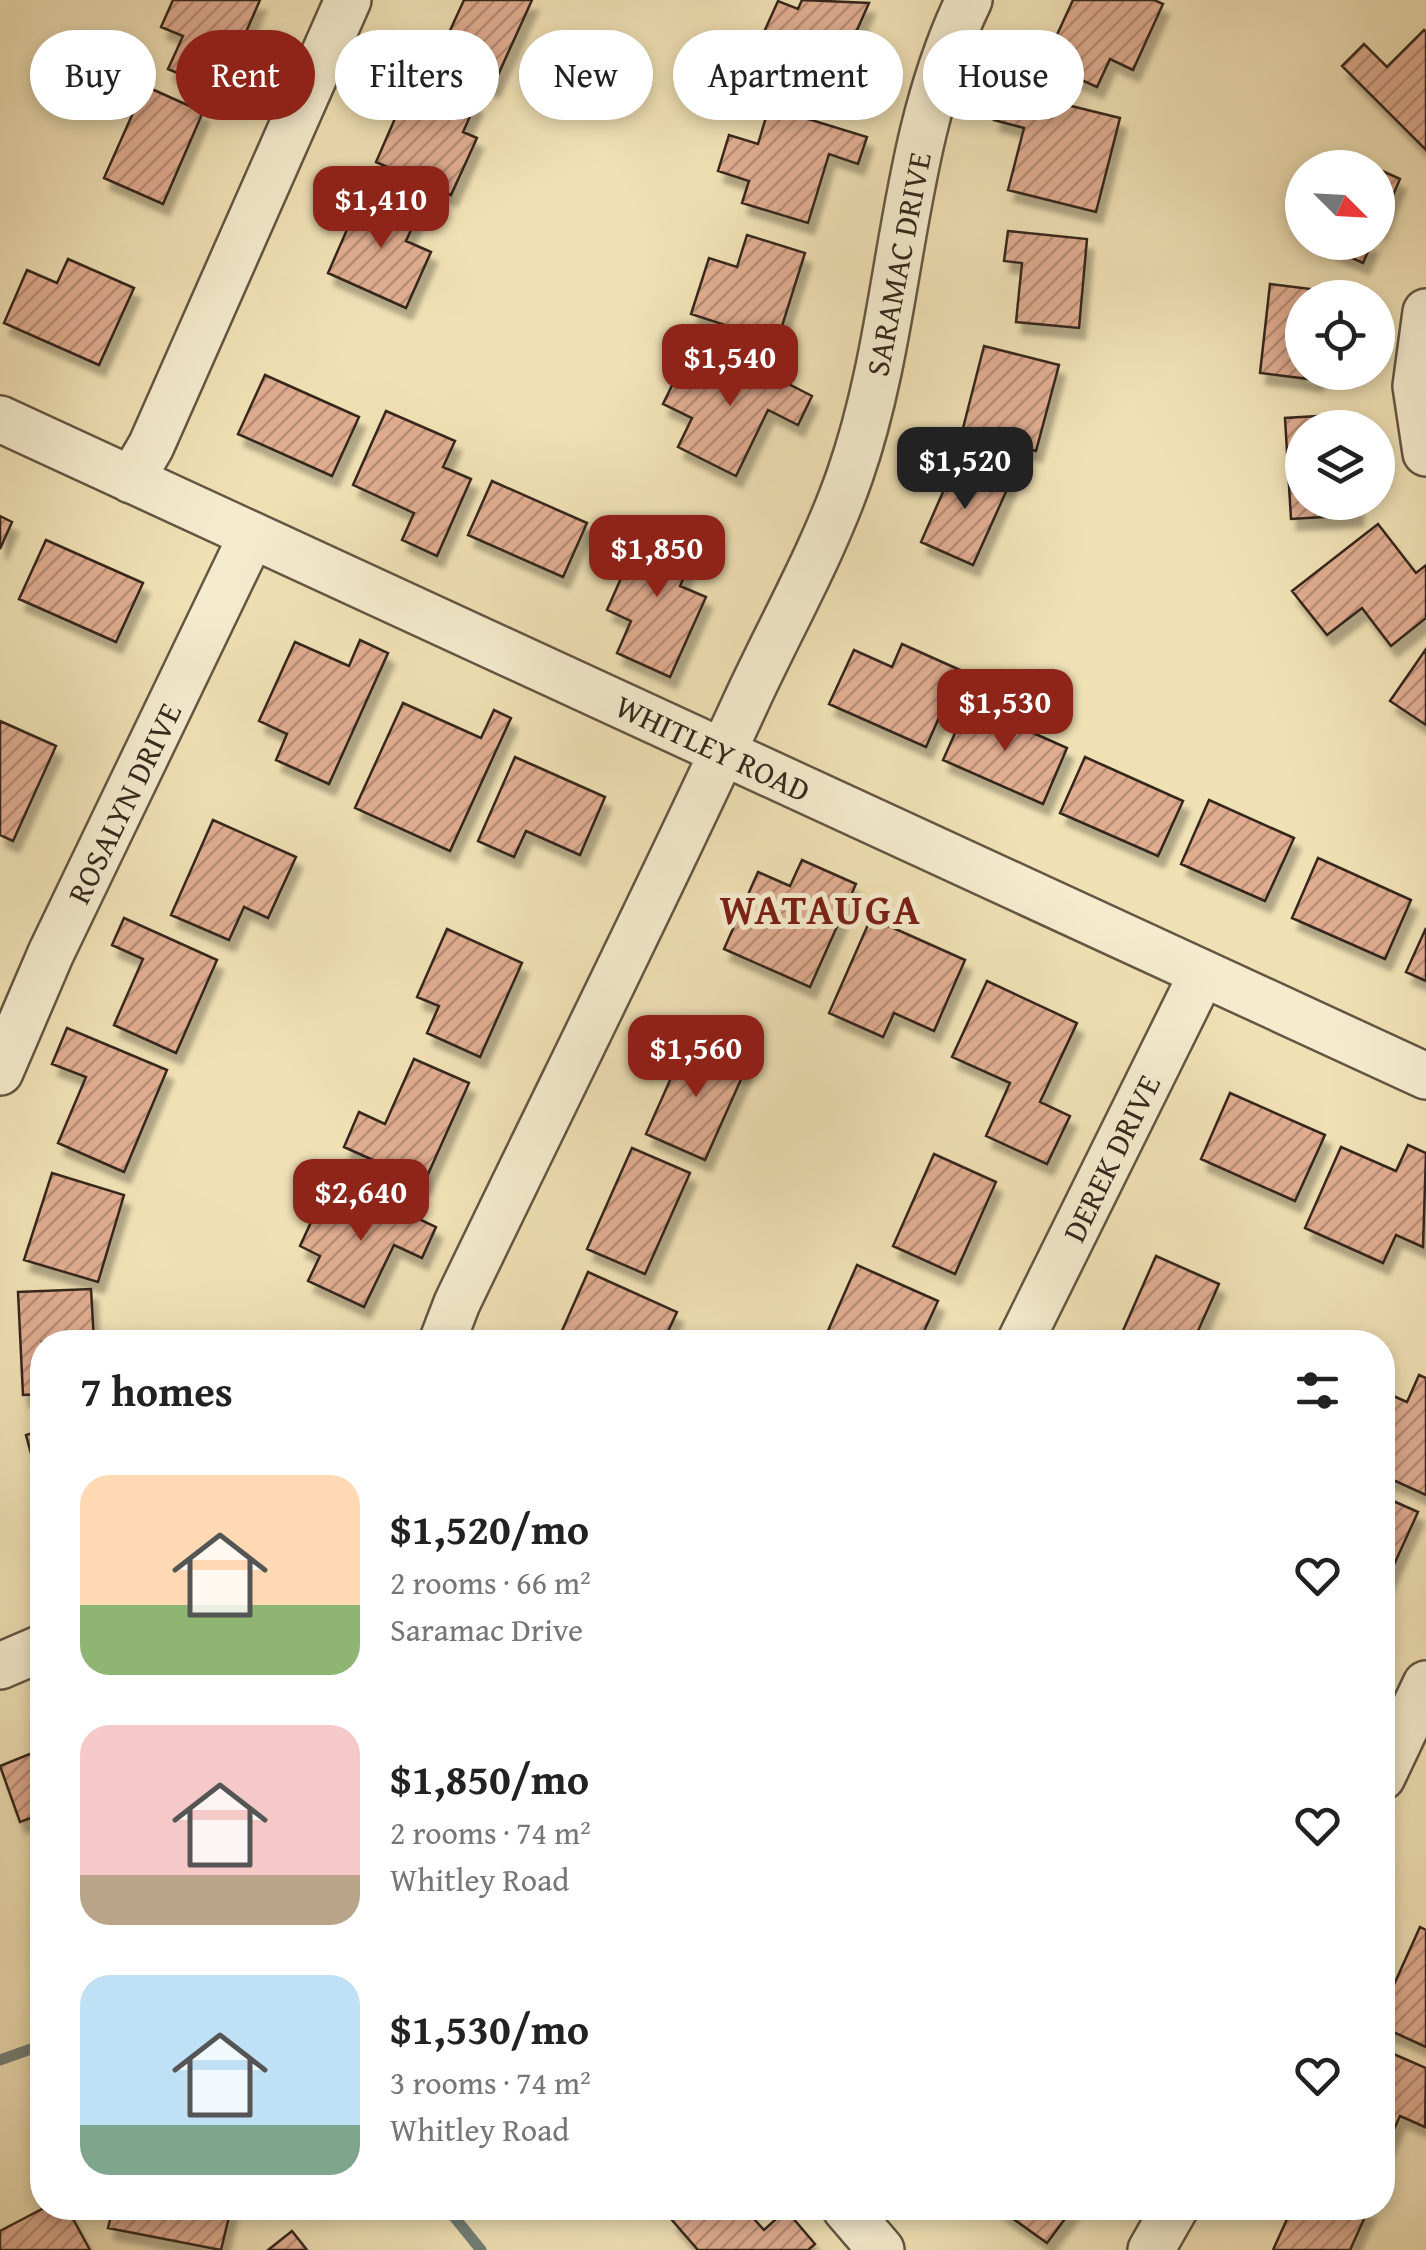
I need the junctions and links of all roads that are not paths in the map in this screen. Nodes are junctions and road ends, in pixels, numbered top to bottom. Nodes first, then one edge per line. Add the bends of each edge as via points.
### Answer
1 (348, 0) edge
2 (969, 0) edge
3 (1426, 312) edge
4 (0, 419) edge
5 (1426, 453) edge
6 (131, 480) junction
7 (252, 535) junction
8 (723, 752) junction
9 (1202, 974) junction
10 (0, 1072) edge
11 (1426, 1076) edge
12 (447, 1330) edge
13 (1026, 1330) edge
14 (1426, 1684) edge
15 (1395, 1750) edge
16 (855, 2220) edge
17 (1168, 2220) edge
18 (881, 2250) edge
19 (1151, 2250) edge

1 - 6 street
2 - 8 street, SARAMAC DRIVE via 942,56 906,209 891,323 850,476
3 - 5 street via 1416,386
4 - 6 street, WHITLEY ROAD
6 - 7 street, WHITLEY ROAD
7 - 8 street, WHITLEY ROAD
7 - 10 street, ROSALYN DRIVE
8 - 9 street, WHITLEY ROAD
8 - 12 street, SARAMAC DRIVE
9 - 11 street, WHITLEY ROAD
9 - 13 street, DEREK DRIVE
14 - 15 street
16 - 18 street
17 - 19 street

